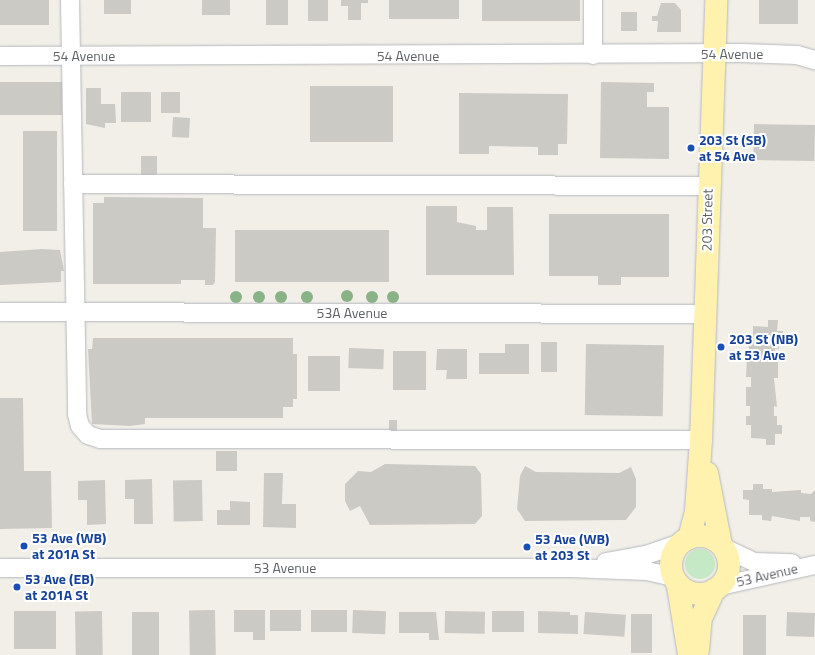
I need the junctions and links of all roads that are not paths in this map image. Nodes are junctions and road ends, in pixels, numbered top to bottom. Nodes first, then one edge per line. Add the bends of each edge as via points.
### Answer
1 (70, 0) edge
2 (592, 0) edge
3 (716, 0) edge
4 (713, 54) junction
5 (593, 55) junction
6 (0, 56) edge
7 (70, 56) junction
8 (815, 60) edge
9 (73, 184) junction
10 (708, 186) junction
11 (0, 312) edge
12 (76, 312) junction
13 (704, 314) junction
14 (701, 440) junction
15 (685, 540) junction
16 (722, 546) junction
17 (815, 564) edge
18 (0, 568) edge
19 (570, 568) junction
20 (676, 582) junction
21 (717, 588) junction
22 (689, 655) edge
23 (698, 655) edge

1 - 7 street
2 - 5 street
3 - 4 main road, 203 Street
4 - 5 street, 54 Avenue
4 - 8 street, 54 Avenue via 797,54
4 - 10 main road, 203 Street
5 - 7 street, 54 Avenue
6 - 7 street, 54 Avenue
7 - 9 street
9 - 10 street
9 - 12 street
10 - 13 main road, 203 Street
11 - 12 street, 53A Avenue
12 - 13 street, 53A Avenue
12 - 14 street via 78,420 83,431 100,439
13 - 14 main road, 203 Street
14 - 15 main road, 203 Street via 696,511
14 - 16 main road, 203 Street
15 - 16 main road via 708,537
15 - 19 street, 53 Avenue via 646,554
15 - 20 main road via 671,559
16 - 17 street, 53 Avenue via 754,562
16 - 21 main road via 729,566
17 - 21 street, 53 Avenue
18 - 19 street, 53 Avenue
19 - 20 street, 53 Avenue via 647,571
20 - 21 main road via 695,594
20 - 22 main road
21 - 23 main road via 701,618

